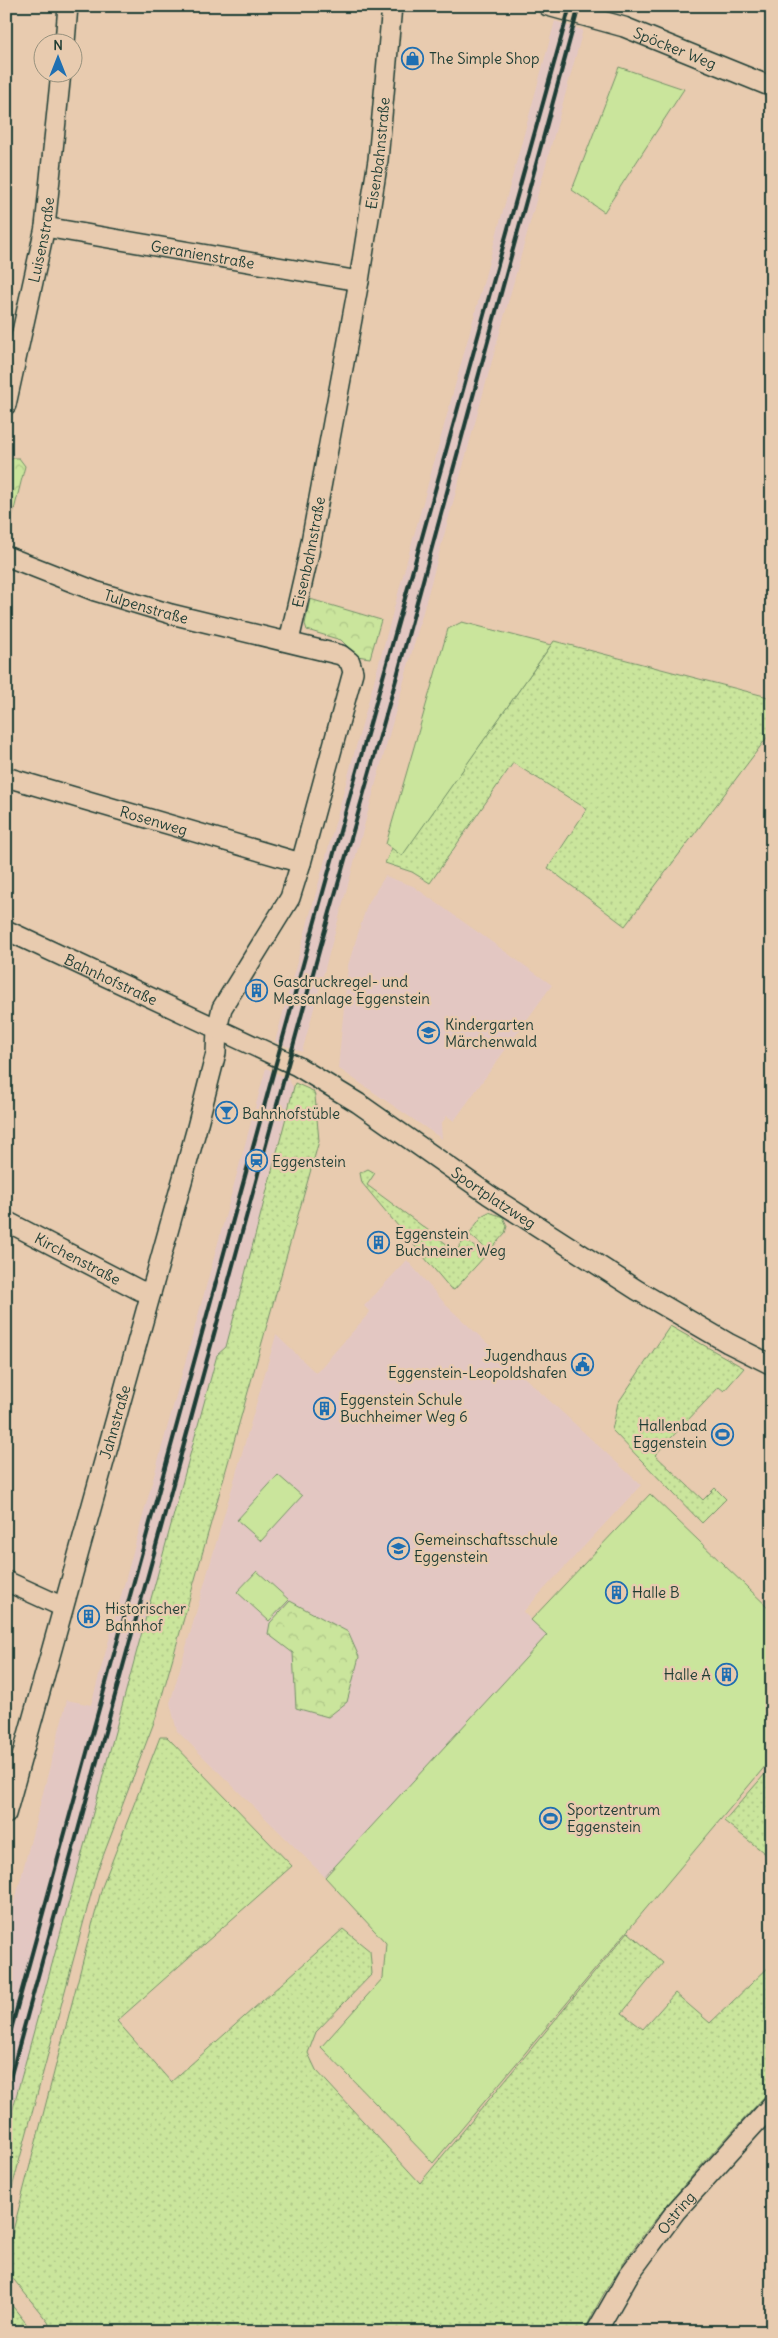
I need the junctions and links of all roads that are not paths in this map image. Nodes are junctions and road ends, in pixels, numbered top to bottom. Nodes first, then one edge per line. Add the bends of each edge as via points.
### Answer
1 (68, 6) edge
2 (392, 6) edge
3 (548, 6) edge
4 (65, 32) edge
5 (61, 82) edge
6 (772, 88) edge
7 (45, 227) junction
8 (360, 281) junction
9 (6, 404) edge
10 (6, 556) edge
11 (289, 641) junction
12 (6, 777) edge
13 (302, 863) junction
14 (6, 930) edge
15 (217, 1029) junction
16 (6, 1221) edge
17 (151, 1293) junction
18 (772, 1365) edge
19 (6, 1581) edge
20 (63, 1607) junction
21 (6, 1814) edge
22 (772, 2105) edge
23 (596, 2332) edge

1 - 4 street
2 - 8 street, Eisenbahnstraße via 378,160
3 - 6 street, Spöcker Weg via 624,27
5 - 7 street, Luisenstraße
7 - 8 street, Geranienstraße
7 - 9 street, Luisenstraße
8 - 11 street, Eisenbahnstraße via 308,558
10 - 11 street, Tulpenstraße via 104,594 171,614
11 - 13 street via 341,654 350,662 353,672
12 - 13 street, Rosenweg
13 - 15 street via 290,898 222,1008
14 - 15 street, Bahnhofstraße
15 - 17 street, Jahnstraße via 216,1054
15 - 18 street, Sportplatzweg via 311,1074 636,1290 728,1344
16 - 17 street, Kirchenstraße via 139,1290
17 - 20 street, Jahnstraße
19 - 20 street
20 - 21 street, Jahnstraße
22 - 23 street, Ostring via 676,2211 628,2276

